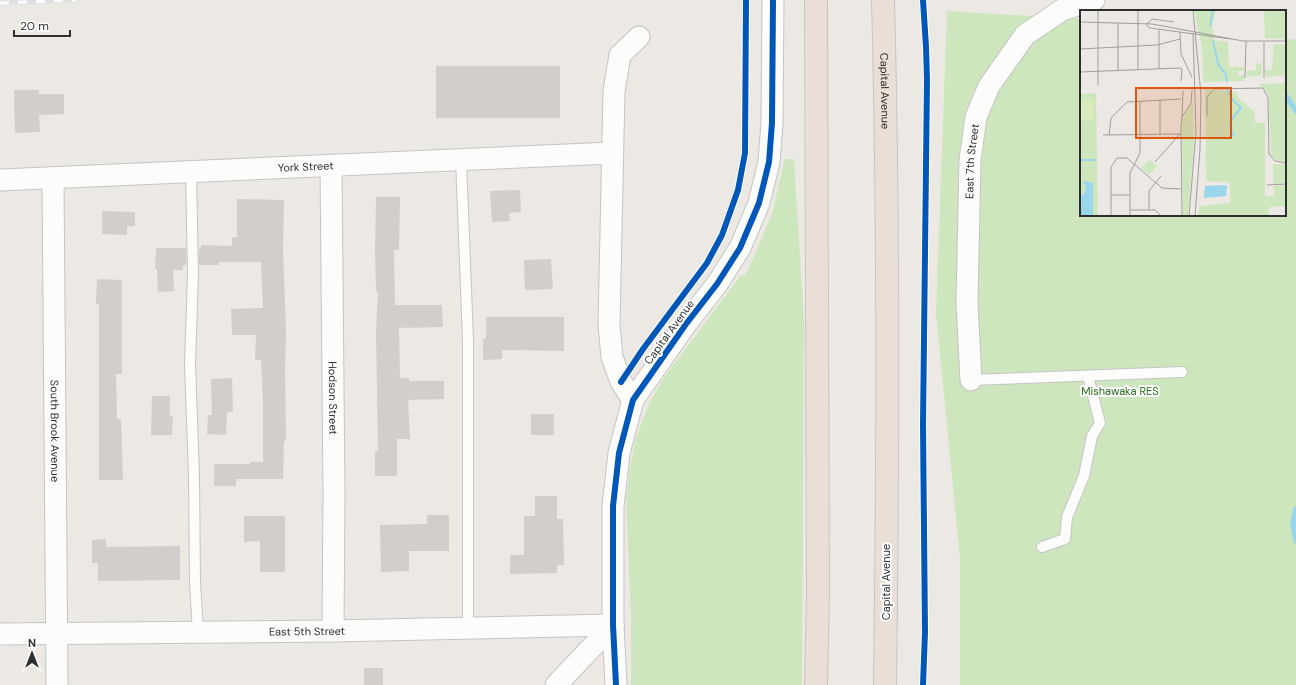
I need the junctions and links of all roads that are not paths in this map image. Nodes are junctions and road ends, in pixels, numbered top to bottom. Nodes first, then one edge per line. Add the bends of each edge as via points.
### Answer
1 (772, 0) edge
2 (816, 0) edge
3 (883, 0) edge
4 (1094, 0) edge
5 (639, 36) dead end
6 (612, 153) junction
7 (461, 159) junction
8 (331, 165) junction
9 (191, 171) junction
10 (53, 178) junction
11 (0, 180) edge
12 (1182, 372) dead end
13 (1088, 376) junction
14 (971, 380) joint
15 (633, 400) junction
16 (1042, 547) dead end
17 (613, 625) junction
18 (468, 628) junction
19 (333, 631) junction
20 (198, 632) junction
21 (56, 633) junction
22 (0, 634) edge
23 (57, 685) edge
24 (556, 685) edge
25 (616, 685) edge
26 (816, 685) edge
27 (885, 685) edge

1 - 15 street, Capital Avenue via 772,123 769,162 759,203 740,248 717,284
2 - 26 highway
3 - 27 highway, Capital Avenue via 886,123
4 - 14 street, East 7th Street via 1062,10 1025,35 989,86 976,117 970,160 967,303
5 - 6 street via 620,55 614,92
6 - 7 street, York Street
6 - 15 street via 608,325 612,356 621,382
7 - 8 street, York Street
7 - 18 lane via 468,340
8 - 9 street, York Street
8 - 19 street, Hodson Street
9 - 10 street, York Street
9 - 20 lane via 193,275 190,363
10 - 11 street, York Street
10 - 21 street, South Brook Avenue
12 - 13 lane
13 - 14 lane
13 - 16 lane via 1100,423 1092,436 1084,476 1067,517 1064,539
15 - 17 street, Capital Avenue via 619,453 613,506
17 - 18 street, East 5th Street
17 - 24 street
17 - 25 street, Capital Avenue
18 - 19 street, East 5th Street
19 - 20 street, East 5th Street
20 - 21 street, East 5th Street
21 - 22 street, East 5th Street
21 - 23 street, South Brook Avenue

